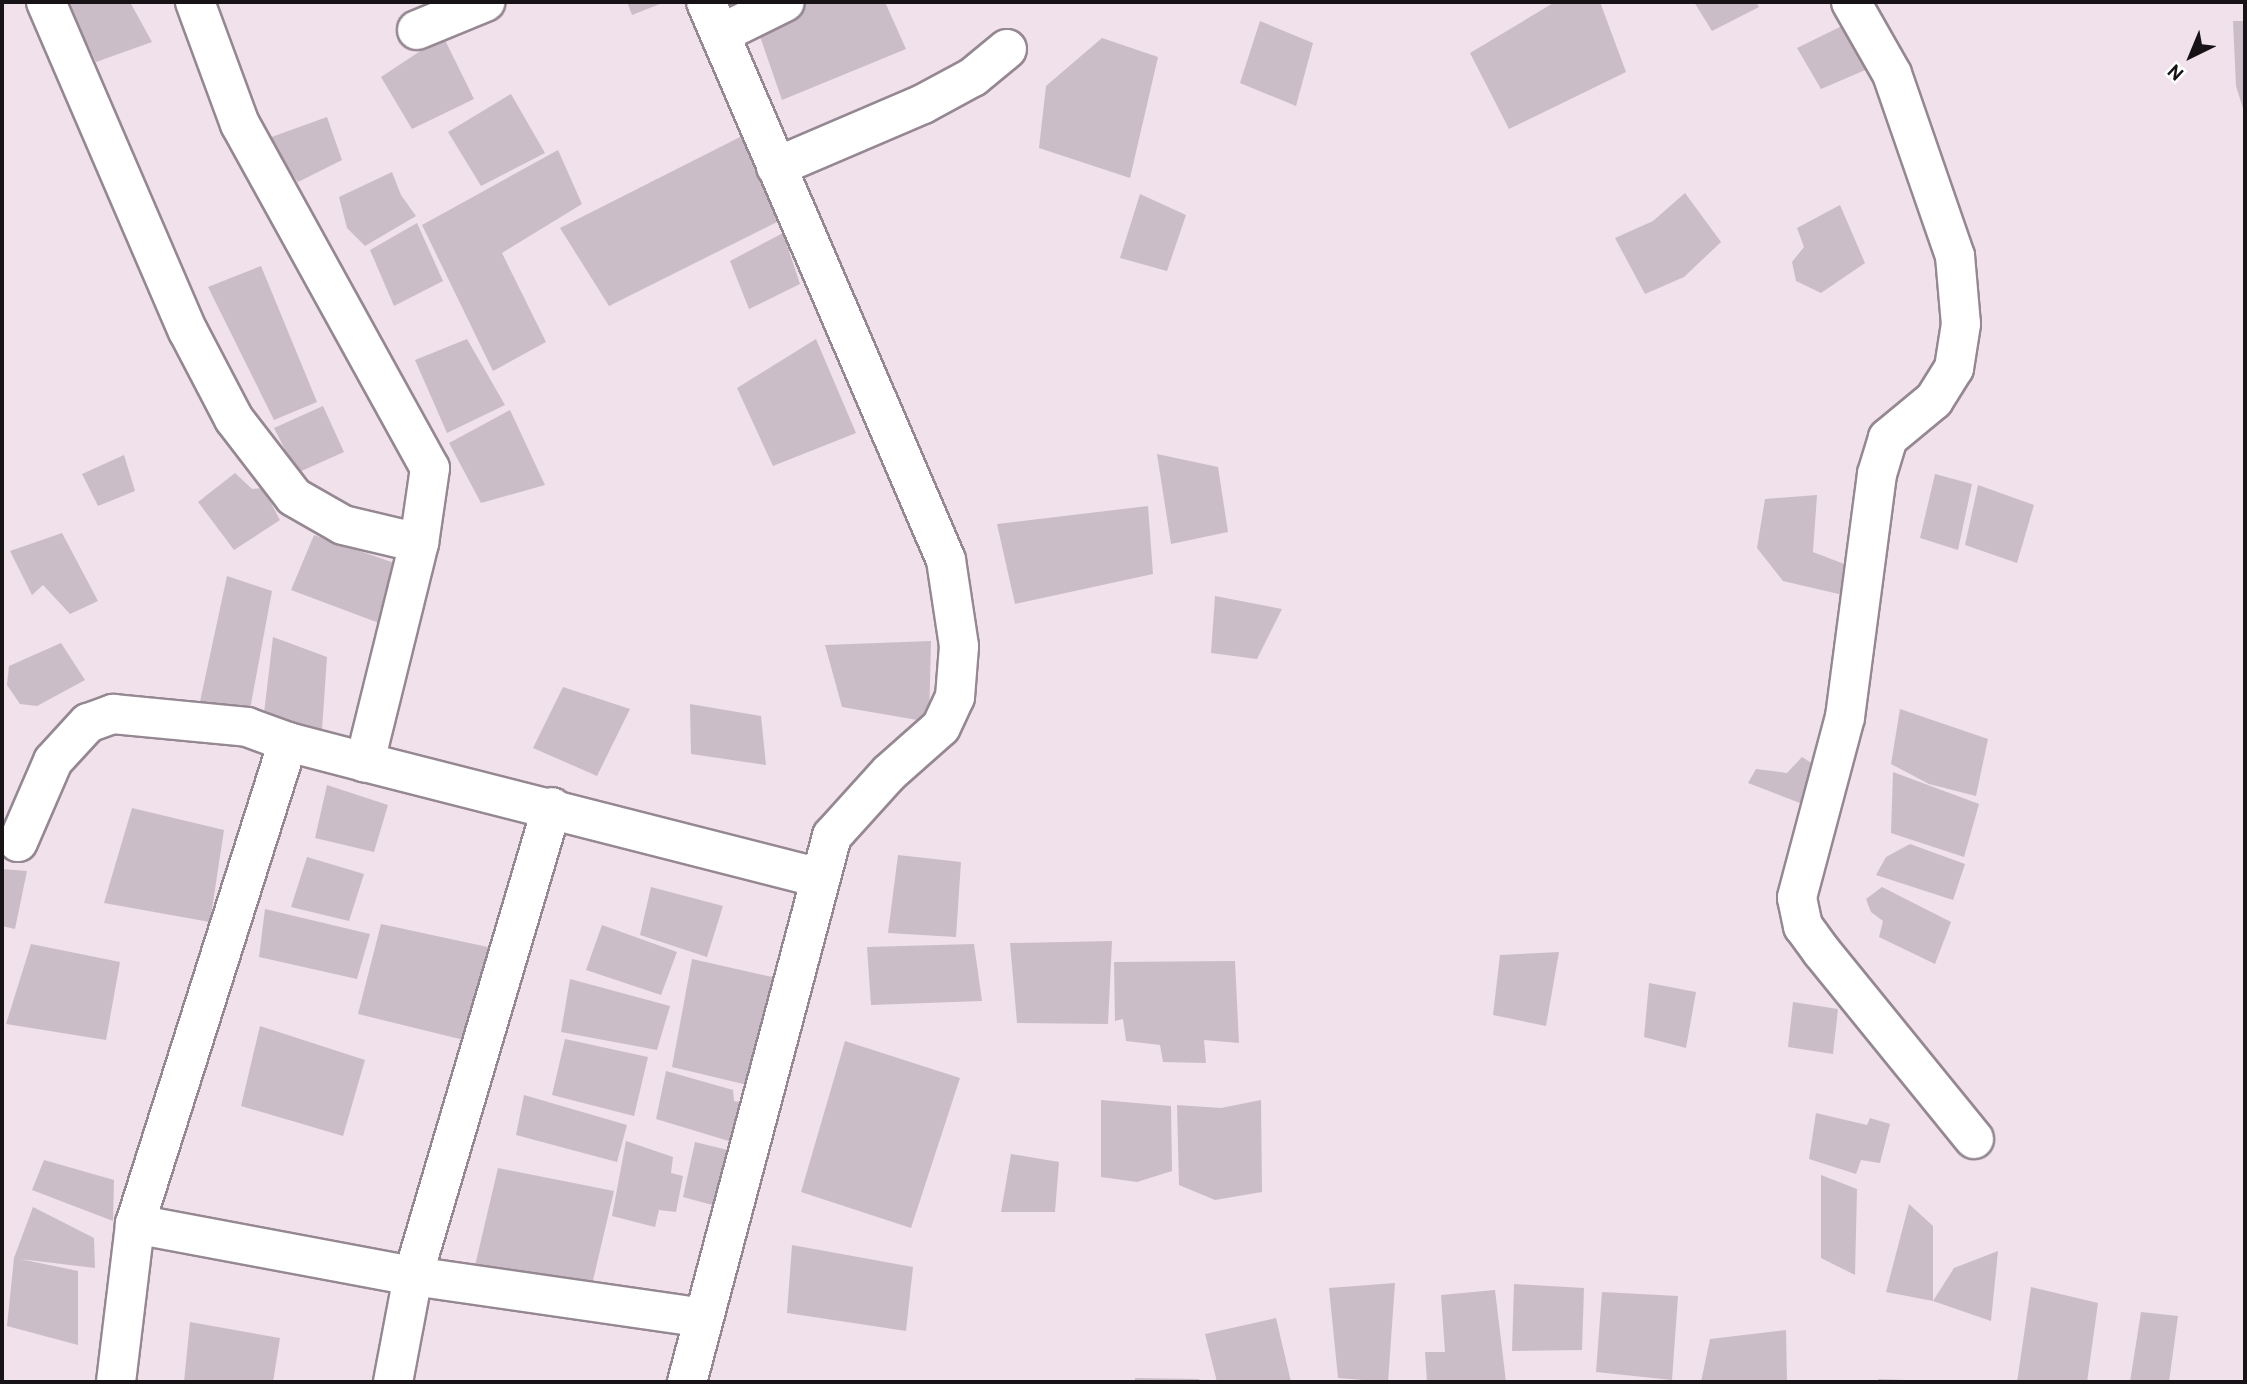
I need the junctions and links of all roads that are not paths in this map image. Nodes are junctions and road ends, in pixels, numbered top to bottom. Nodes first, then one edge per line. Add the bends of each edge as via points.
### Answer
1 (46, 2) edge
2 (195, 2) edge
3 (485, 2) edge
4 (785, 2) edge
5 (1851, 2) edge
6 (713, 18) edge
7 (416, 30) dead end
8 (1007, 49) dead end
9 (776, 167) junction
10 (419, 543) junction
11 (288, 742) junction
12 (365, 762) junction
13 (552, 807) junction
14 (18, 842) dead end
15 (820, 878) junction
16 (1974, 1139) dead end
17 (135, 1224) junction
18 (413, 1276) junction
19 (703, 1318) junction
20 (117, 1382) edge
21 (393, 1382) edge
22 (687, 1382) edge

1 - 10 street via 188,331 234,419 294,497 343,525
2 - 10 street via 240,124 430,468
3 - 7 street
4 - 6 street
5 - 16 street via 1892,74 1955,256 1961,324 1954,368 1934,400 1888,438 1877,474 1844,717 1797,898 1803,926 1822,952
6 - 9 street
8 - 9 street via 973,77 923,104
9 - 15 street via 946,560 960,646 955,697 941,727 889,773 832,835
10 - 12 street
11 - 12 street
11 - 14 street via 247,726 113,714 88,723 53,761
11 - 17 street
12 - 13 street
13 - 15 street
13 - 18 street
15 - 19 street
17 - 18 street
17 - 20 street
18 - 19 street
18 - 21 street
19 - 22 street

